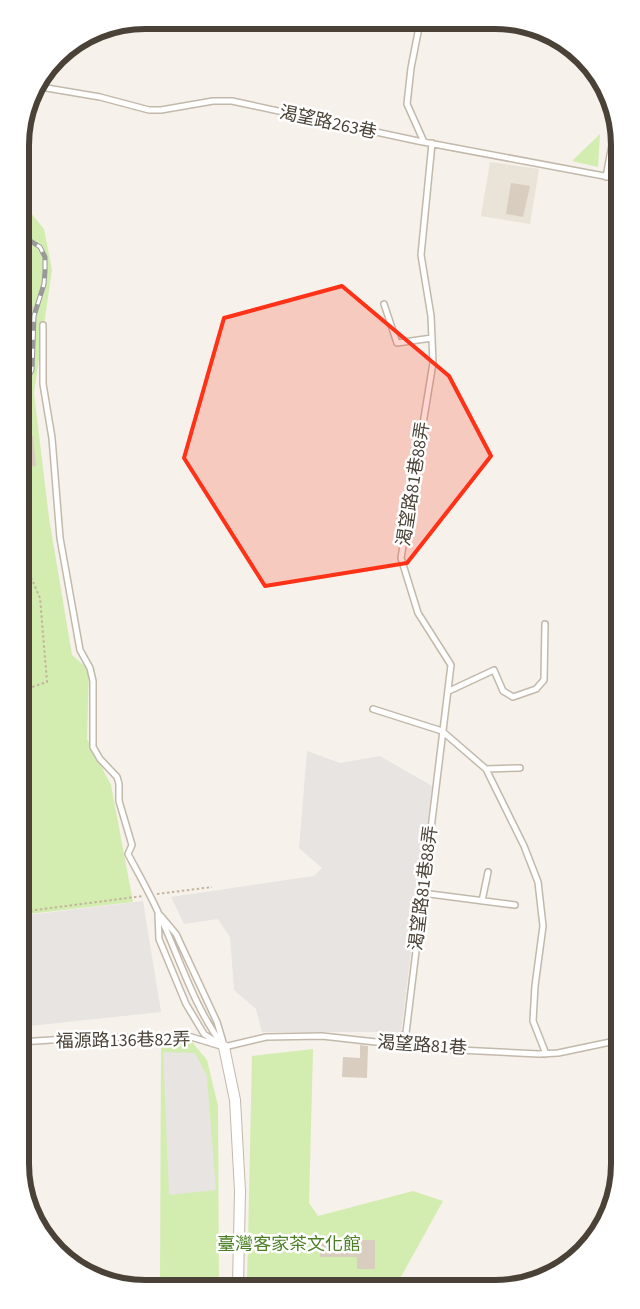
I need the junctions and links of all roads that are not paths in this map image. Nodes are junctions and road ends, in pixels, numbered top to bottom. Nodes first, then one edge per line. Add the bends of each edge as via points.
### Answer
1 (419, 29) edge
2 (44, 87) edge
3 (424, 142) junction
4 (432, 143) junction
5 (611, 150) edge
6 (606, 177) junction
7 (611, 178) edge
8 (384, 304) dead end
9 (43, 325) dead end
10 (432, 338) junction
11 (545, 624) dead end
12 (449, 692) junction
13 (373, 709) dead end
14 (442, 731) junction
15 (520, 768) dead end
16 (486, 769) junction
17 (488, 872) dead end
18 (422, 893) junction
19 (482, 901) junction
20 (515, 905) dead end
21 (158, 912) junction
22 (29, 1041) edge
23 (611, 1042) edge
24 (391, 1044) junction
25 (224, 1047) junction
26 (546, 1054) junction
27 (238, 1280) edge

1 - 3 lane via 407,104
2 - 3 lane, 渴望路263巷 via 149,110 232,101
3 - 4 lane, 渴望路263巷
4 - 6 lane, 渴望路263巷
4 - 10 lane, 渴望路81巷88弄 via 422,255
5 - 6 lane
6 - 7 lane, 渴望路263巷
8 - 10 lane via 397,343
9 - 21 lane via 43,384 52,438 60,538 80,650 93,681 94,747 116,777 119,801 132,845 128,854
10 - 12 lane, 渴望路81巷88弄 via 433,362 400,558 418,613 451,665
11 - 12 lane via 544,680 536,689 513,697 503,690 494,670
12 - 14 lane, 渴望路81巷88弄
13 - 14 lane
14 - 16 lane
14 - 18 lane, 渴望路81巷88弄
15 - 16 lane
16 - 26 lane via 538,882 543,926 533,1021
17 - 19 lane
18 - 19 lane
18 - 24 lane, 渴望路81巷88弄 via 406,1033
19 - 20 lane
21 - 25 lane via 186,981 209,1027
21 - 25 lane via 176,934 217,1022
21 - 25 lane via 159,939 186,1004 204,1034
22 - 25 lane, 福源路136巷82弄 via 188,1036
23 - 26 lane, 渴望路81巷
24 - 25 lane, 渴望路81巷 via 322,1036 266,1037
24 - 26 lane, 渴望路81巷
25 - 27 street via 235,1100 240,1191

